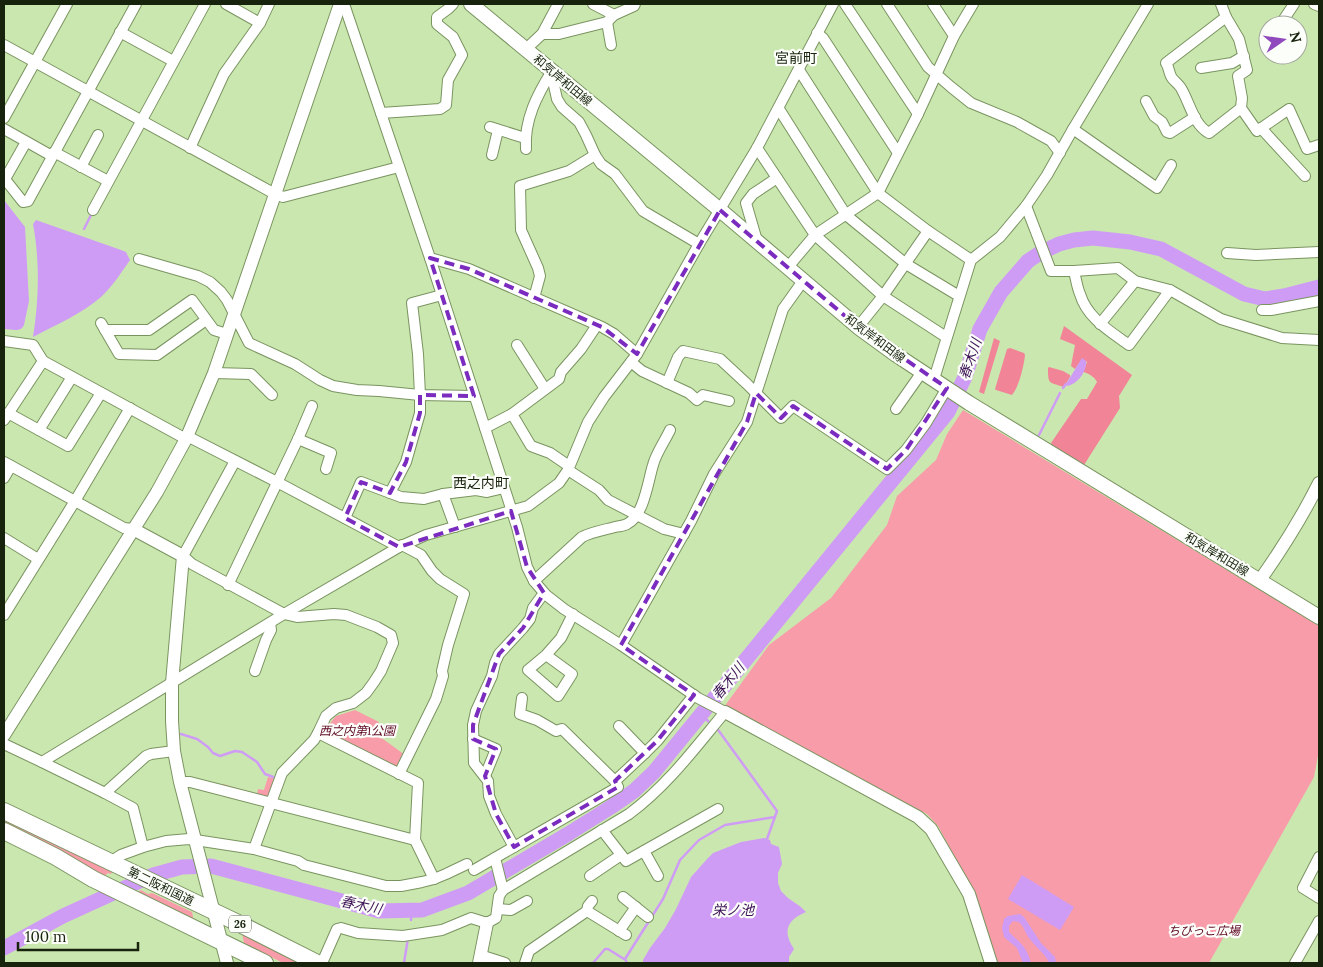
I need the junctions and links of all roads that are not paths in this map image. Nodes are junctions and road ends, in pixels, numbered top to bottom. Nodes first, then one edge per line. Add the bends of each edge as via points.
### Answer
1 (67, 4) edge
2 (136, 4) edge
3 (204, 4) edge
4 (226, 4) edge
5 (269, 4) edge
6 (342, 4) edge
7 (452, 4) edge
8 (471, 4) edge
9 (558, 4) edge
10 (593, 4) edge
11 (635, 4) edge
12 (833, 4) edge
13 (845, 4) edge
14 (887, 4) edge
15 (932, 4) edge
16 (973, 4) edge
17 (1148, 4) edge
18 (1221, 4) edge
19 (1294, 4) edge
20 (1314, 4) edge
21 (1319, 6) edge
22 (1287, 15) edge
23 (1226, 17) junction
24 (610, 19) junction
25 (260, 23) junction
26 (120, 32) junction
27 (818, 33) junction
28 (542, 34) junction
29 (954, 36) junction
30 (4, 45) edge
31 (611, 45) dead end
32 (526, 49) junction
33 (1244, 56) junction
34 (173, 61) junction
35 (35, 63) junction
36 (1201, 68) dead end
37 (799, 70) junction
38 (551, 72) junction
39 (937, 74) junction
40 (87, 92) junction
41 (1146, 101) dead end
42 (1241, 108) junction
43 (779, 109) junction
44 (381, 114) junction
45 (918, 114) junction
46 (1195, 117) junction
47 (4, 118) edge
48 (140, 120) junction
49 (1261, 128) junction
50 (4, 129) edge
51 (1073, 129) junction
52 (98, 135) dead end
53 (525, 138) junction
54 (26, 142) junction
55 (1319, 145) edge
56 (190, 148) junction
57 (757, 148) junction
58 (526, 149) dead end
59 (898, 153) junction
60 (1060, 153) junction
61 (53, 154) junction
62 (492, 155) dead end
63 (594, 155) junction
64 (1171, 165) dead end
65 (82, 167) junction
66 (399, 167) junction
67 (1305, 176) dead end
68 (4, 178) edge
69 (777, 178) junction
70 (108, 181) junction
71 (878, 193) junction
72 (275, 194) junction
73 (1026, 206) junction
74 (92, 210) dead end
75 (720, 210) junction
76 (846, 215) junction
77 (928, 231) junction
78 (816, 235) junction
79 (757, 241) junction
80 (700, 244) junction
81 (1319, 252) edge
82 (1227, 253) dead end
83 (430, 258) junction
84 (139, 259) dead end
85 (971, 260) junction
86 (906, 264) junction
87 (788, 267) junction
88 (1074, 271) junction
89 (803, 280) junction
90 (1135, 281) junction
91 (1170, 290) junction
92 (442, 295) junction
93 (883, 296) junction
94 (959, 296) junction
95 (534, 298) junction
96 (1319, 301) edge
97 (1262, 310) dead end
98 (234, 314) junction
99 (206, 320) junction
100 (1100, 324) junction
101 (597, 325) junction
102 (858, 327) junction
103 (227, 334) junction
104 (946, 337) junction
105 (1319, 340) edge
106 (4, 341) edge
107 (517, 345) dead end
108 (634, 358) junction
109 (42, 361) junction
110 (214, 373) junction
111 (928, 376) junction
112 (72, 377) junction
113 (667, 383) junction
114 (948, 389) junction
115 (545, 390) junction
116 (101, 393) junction
117 (756, 394) junction
118 (272, 395) dead end
119 (420, 395) junction
120 (474, 396) junction
121 (729, 401) dead end
122 (312, 406) dead end
123 (130, 408) junction
124 (896, 409) dead end
125 (512, 414) junction
126 (6, 415) edge
127 (485, 428) junction
128 (39, 430) junction
129 (670, 430) dead end
130 (187, 438) junction
131 (298, 439) junction
132 (236, 460) junction
133 (7, 464) edge
134 (568, 468) junction
135 (326, 470) dead end
136 (4, 478) edge
137 (277, 482) junction
138 (1319, 483) edge
139 (504, 488) junction
140 (390, 493) junction
141 (443, 494) junction
142 (75, 501) junction
143 (511, 511) junction
144 (637, 514) junction
145 (345, 518) junction
146 (455, 527) junction
147 (133, 529) junction
148 (684, 534) junction
149 (4, 538) edge
150 (400, 546) junction
151 (183, 556) junction
152 (38, 559) junction
153 (1260, 580) junction
154 (534, 581) junction
155 (228, 584) junction
156 (544, 593) junction
157 (284, 614) junction
158 (573, 614) junction
159 (4, 615) edge
160 (1319, 617) edge
161 (270, 623) junction
162 (621, 645) junction
163 (546, 655) dead end
164 (255, 671) dead end
165 (172, 683) junction
166 (696, 696) junction
167 (522, 698) dead end
168 (724, 711) junction
169 (619, 726) dead end
170 (318, 733) junction
171 (4, 735) edge
172 (473, 739) junction
173 (4, 744) edge
174 (174, 751) junction
175 (646, 753) junction
176 (42, 762) junction
177 (399, 774) junction
178 (484, 776) junction
179 (615, 781) junction
180 (180, 782) junction
181 (105, 793) junction
182 (272, 803) junction
183 (718, 809) dead end
184 (4, 811) edge
185 (602, 830) junction
186 (4, 831) edge
187 (415, 840) junction
188 (196, 845) junction
189 (143, 847) junction
190 (514, 847) junction
191 (254, 849) junction
192 (644, 851) junction
193 (620, 854) junction
194 (1319, 857) edge
195 (496, 861) junction
196 (116, 865) junction
197 (590, 876) dead end
198 (658, 876) dead end
199 (434, 878) junction
200 (502, 888) junction
201 (623, 898) dead end
202 (1319, 898) edge
203 (527, 901) dead end
204 (592, 901) dead end
205 (636, 907) junction
206 (498, 909) junction
207 (213, 911) junction
208 (587, 911) junction
209 (648, 917) dead end
210 (1319, 921) edge
211 (487, 923) junction
212 (221, 941) junction
213 (479, 959) edge
214 (227, 963) edge
215 (265, 963) edge
216 (317, 963) edge
217 (322, 963) edge
218 (505, 963) edge
219 (525, 963) edge
220 (992, 963) edge
221 (1295, 963) edge

1 - 35 street
2 - 26 street
3 - 34 street
4 - 25 street
5 - 25 street
6 - 44 street
6 - 72 street
7 - 44 street via 437,17 437,24 453,37 462,55 448,80 446,105 440,109
8 - 32 main road, 和気岸和田線
9 - 28 street
10 - 24 street
11 - 24 street
12 - 27 street
13 - 45 street
14 - 39 street via 928,67
15 - 29 street
16 - 29 street
17 - 51 street
18 - 23 street
19 - 22 street
20 - 21 street
23 - 33 street
23 - 46 street via 1166,63
24 - 28 street via 559,34
24 - 31 street
25 - 56 street via 224,74
26 - 34 street
26 - 40 street
27 - 37 street
27 - 59 street
28 - 32 street
29 - 39 street
30 - 35 street
32 - 38 main road, 和気岸和田線
33 - 36 street via 1232,63
33 - 42 street via 1247,70 1238,76
34 - 48 street
35 - 40 street
35 - 47 street
37 - 43 street
37 - 71 street
38 - 53 street via 533,105
38 - 63 street via 557,99 578,122
38 - 75 main road, 和気岸和田線
39 - 45 street
39 - 60 street via 971,103 1017,122 1051,141
40 - 48 street
40 - 61 street
41 - 46 street via 1154,116 1170,133
42 - 46 street via 1209,133
42 - 49 street via 1257,131
43 - 57 street
43 - 76 street
44 - 66 street
45 - 59 street
48 - 56 street
48 - 70 street
49 - 55 street via 1289,109 1307,149
49 - 67 street
50 - 54 street
51 - 60 street
51 - 64 street via 1157,188
52 - 65 street
53 - 58 street
53 - 62 street via 494,129
54 - 61 street
54 - 68 street
56 - 72 street
57 - 69 street
57 - 75 street
59 - 71 street
60 - 73 street
61 - 65 street
61 - 68 street via 28,201 24,202
63 - 80 street via 644,211
63 - 95 street via 569,171 520,186 521,230 540,276
65 - 70 street
66 - 72 street via 282,197
66 - 83 street
69 - 78 street
69 - 79 street via 753,194 746,203
70 - 74 street
71 - 76 street
71 - 77 street
72 - 98 street
73 - 85 street via 1000,237
73 - 88 street via 1051,270
75 - 79 main road, 和気岸和田線
75 - 80 street
76 - 78 street
76 - 86 street
77 - 85 street
77 - 86 street
78 - 87 street
78 - 93 street
79 - 87 main road, 和気岸和田線
80 - 108 street
81 - 82 street
83 - 92 street
83 - 95 street via 470,269
84 - 98 street via 210,282 221,292
85 - 94 street
86 - 93 street
86 - 94 street
87 - 89 main road, 和気岸和田線
88 - 90 street via 1118,268
88 - 100 street via 1080,295
89 - 102 main road, 和気岸和田線
89 - 117 street via 783,309
90 - 91 street
90 - 100 street
91 - 100 street via 1129,345
91 - 105 street via 1221,319 1282,338
92 - 119 street via 412,303
92 - 120 street
93 - 102 street
93 - 104 street
94 - 104 street
95 - 101 street
96 - 97 street
98 - 103 street
98 - 119 street via 250,342 333,386
99 - 99 street via 192,300 149,330 103,327 119,354 157,355
99 - 103 street via 214,330
101 - 108 street via 614,334
101 - 115 street via 560,372 559,379
102 - 111 main road, 和気岸和田線
103 - 110 street
104 - 111 street
106 - 109 street via 33,345
107 - 115 street
108 - 113 street via 642,371
108 - 134 street via 588,422
109 - 112 street
109 - 126 street
110 - 118 street via 251,374
110 - 130 street
111 - 114 main road, 和気岸和田線
111 - 124 street
112 - 116 street
112 - 128 street
113 - 117 street via 683,351 720,359
113 - 121 street via 697,400 703,395
114 - 117 street via 906,450 887,469 793,406 781,418
114 - 153 main road, 和気岸和田線
115 - 125 street
116 - 123 street
116 - 128 street via 68,446
117 - 148 street via 747,422 714,474
119 - 120 street
119 - 140 street via 420,414 406,462
120 - 127 street
122 - 131 street
123 - 130 street
123 - 142 street
125 - 127 street
125 - 134 street via 531,446 550,453
126 - 128 street
127 - 139 street
129 - 144 street via 653,464
130 - 132 street
130 - 147 street
131 - 135 street via 331,453
131 - 137 street
132 - 137 street
132 - 151 street
133 - 136 street
133 - 142 street
134 - 143 street via 559,483 542,496 528,506
134 - 144 street via 608,500
137 - 145 street
137 - 155 street
138 - 153 street via 1306,510
139 - 141 street
139 - 143 street
140 - 141 street via 401,498 424,499
140 - 145 street via 361,482
141 - 146 street
142 - 147 street via 124,528
142 - 152 street
143 - 146 street
143 - 154 street via 527,568
144 - 148 street via 664,529
144 - 154 street via 628,524 582,537
145 - 150 street
146 - 150 street
147 - 151 street
147 - 171 street
148 - 162 street
149 - 152 street
150 - 157 street
150 - 177 street via 421,555 440,579 464,594 436,699
151 - 155 street
151 - 165 street
152 - 159 street
153 - 160 main road, 和気岸和田線
154 - 156 street
155 - 157 street
156 - 158 street
156 - 172 street via 533,608 530,619 499,654 476,711
157 - 161 street
157 - 170 street via 297,617 346,615 391,635 393,644 381,671 366,693 326,716
158 - 162 street
158 - 163 street via 561,638
161 - 164 street via 271,630
161 - 165 street
162 - 166 street
165 - 174 street
165 - 176 street
166 - 168 street
166 - 175 street
167 - 179 street via 520,714 556,731 562,729
168 - 185 street via 647,801
168 - 220 street via 918,817 931,829 969,894
169 - 175 street
170 - 177 street
170 - 182 street via 282,773
172 - 178 street via 474,763
172 - 178 street via 496,749
173 - 176 street
174 - 180 street
174 - 181 street via 146,756
175 - 179 street
176 - 181 street
177 - 187 street via 418,783
178 - 190 street via 496,814
179 - 190 street via 618,787
180 - 182 street
180 - 188 street
181 - 189 street via 133,808
182 - 187 street
182 - 191 street
183 - 192 street
184 - 196 highway, 第二阪和国道 / 26
185 - 193 street
185 - 200 street
186 - 212 highway, 第二阪和国道 / 26 via 93,879
187 - 199 street
188 - 189 street via 166,841
188 - 191 street
188 - 207 street
189 - 196 street via 121,855
190 - 195 street
191 - 199 street via 298,861 304,866 386,886
192 - 193 street via 626,861
192 - 198 street
193 - 197 street
194 - 202 street via 1303,888
195 - 199 street
195 - 200 street
196 - 207 highway, 第二阪和国道 / 26
200 - 206 street
201 - 205 street
203 - 206 street via 511,910
204 - 208 street
205 - 208 street via 622,933
205 - 209 street
206 - 211 street via 496,918
207 - 212 street
207 - 216 highway, 第二阪和国道 / 26
208 - 219 street via 529,951
210 - 221 street
211 - 213 street
211 - 217 street via 471,918 442,930 403,936 358,933 341,928 337,929
212 - 214 street
212 - 215 highway, 第二阪和国道 / 26
213 - 218 street

